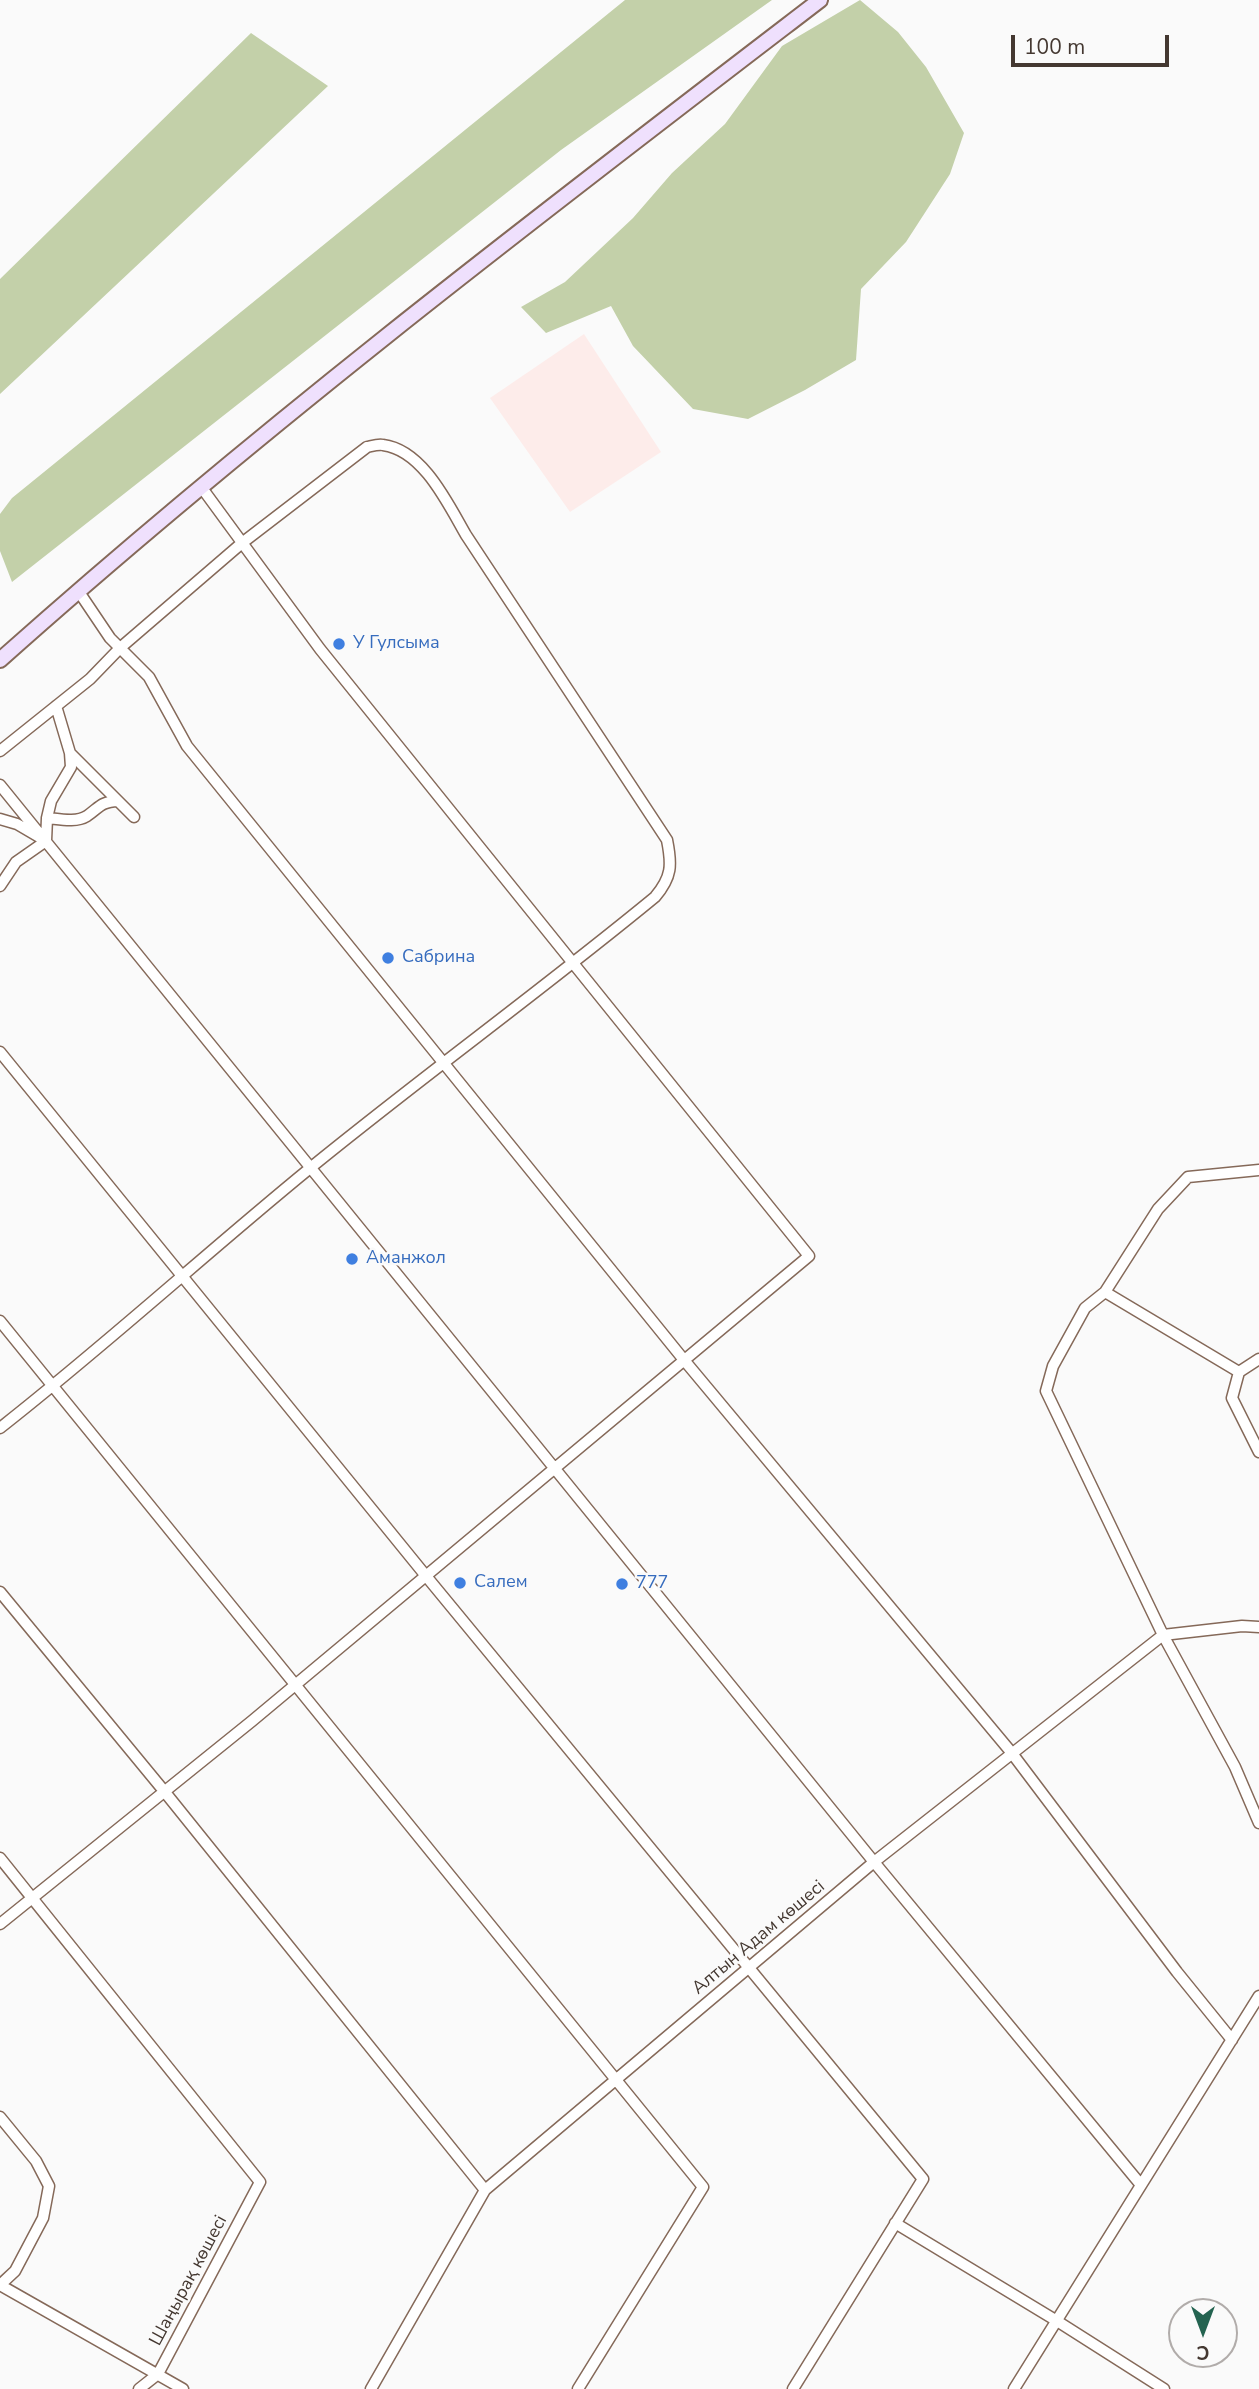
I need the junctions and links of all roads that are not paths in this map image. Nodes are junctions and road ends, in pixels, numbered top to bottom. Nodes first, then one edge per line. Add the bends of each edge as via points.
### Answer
1 (820, 0) edge
2 (202, 488) junction
3 (242, 543) junction
4 (79, 592) junction
5 (120, 648) junction
6 (0, 660) edge
7 (56, 706) junction
8 (0, 751) edge
9 (70, 753) junction
10 (0, 785) edge
11 (118, 801) junction
12 (134, 817) dead end
13 (47, 818) junction
14 (0, 819) edge
15 (46, 841) junction
16 (0, 886) edge
17 (575, 963) junction
18 (0, 1052) edge
19 (443, 1064) junction
20 (310, 1168) junction
21 (1259, 1170) edge
22 (181, 1276) junction
23 (1105, 1292) junction
24 (0, 1321) edge
25 (1259, 1359) edge
26 (684, 1360) junction
27 (1239, 1372) junction
28 (52, 1387) junction
29 (0, 1428) edge
30 (1259, 1452) edge
31 (555, 1468) junction
32 (426, 1576) junction
33 (0, 1592) edge
34 (1259, 1627) edge
35 (1163, 1635) junction
36 (295, 1685) junction
37 (1012, 1752) junction
38 (164, 1791) junction
39 (1259, 1822) edge
40 (0, 1858) edge
41 (874, 1862) junction
42 (33, 1898) junction
43 (0, 1924) edge
44 (750, 1967) junction
45 (1259, 1996) edge
46 (1232, 2040) junction
47 (617, 2079) junction
48 (0, 2117) edge
49 (1141, 2185) junction
50 (485, 2190) junction
51 (895, 2223) junction
52 (0, 2285) edge
53 (1057, 2320) junction
54 (158, 2374) junction
55 (139, 2389) edge
56 (183, 2389) edge
57 (371, 2389) edge
58 (578, 2389) edge
59 (793, 2389) edge
60 (1014, 2389) edge
61 (1164, 2389) edge

1 - 2 main road via 465,272
2 - 3 street
2 - 4 main road
3 - 5 street
3 - 17 street via 320,649
3 - 17 street via 367,447 382,444 405,453 435,483 667,840 672,864 665,885
4 - 5 street
4 - 6 main road
5 - 7 street
5 - 19 street via 149,677 187,746
7 - 8 street
7 - 9 street
9 - 11 street
9 - 13 street via 71,767
10 - 15 street
11 - 12 street
11 - 13 street via 105,802 79,820
13 - 15 street
14 - 15 street
15 - 16 street via 16,862
15 - 20 street
17 - 19 street
17 - 26 street via 809,1256
18 - 22 street
19 - 20 street
19 - 26 street
20 - 22 street
20 - 31 street
21 - 23 street via 1188,1177 1158,1209
22 - 28 street
22 - 32 street
23 - 27 street
23 - 35 street via 1085,1308 1053,1366 1046,1391
24 - 28 street
25 - 27 street
26 - 31 street
26 - 37 street
27 - 30 street via 1233,1398
28 - 29 street
28 - 36 street
31 - 32 street
31 - 41 street
32 - 36 street
32 - 44 street
33 - 38 street
34 - 35 street
35 - 37 street, Алтын Адам көшесі
35 - 39 street via 1235,1767
36 - 38 street
36 - 47 street
37 - 41 street, Алтын Адам көшесі
37 - 46 street
38 - 42 street
38 - 50 street
40 - 42 street
41 - 44 street, Алтын Адам көшесі
41 - 49 street
42 - 43 street
42 - 54 street, Шаңырақ көшесі via 260,2182
44 - 47 street, Алтын Адам көшесі
44 - 51 street via 923,2179
45 - 46 street
46 - 49 street
47 - 50 street, Алтын Адам көшесі
47 - 58 street via 703,2187
48 - 52 street via 36,2161 49,2186 43,2218 15,2271
49 - 53 street
50 - 57 street, Алтын Адам көшесі
51 - 53 street
51 - 59 street
52 - 54 street
53 - 60 street
53 - 61 street
54 - 55 street, Шаңырақ көшесі
54 - 56 street

